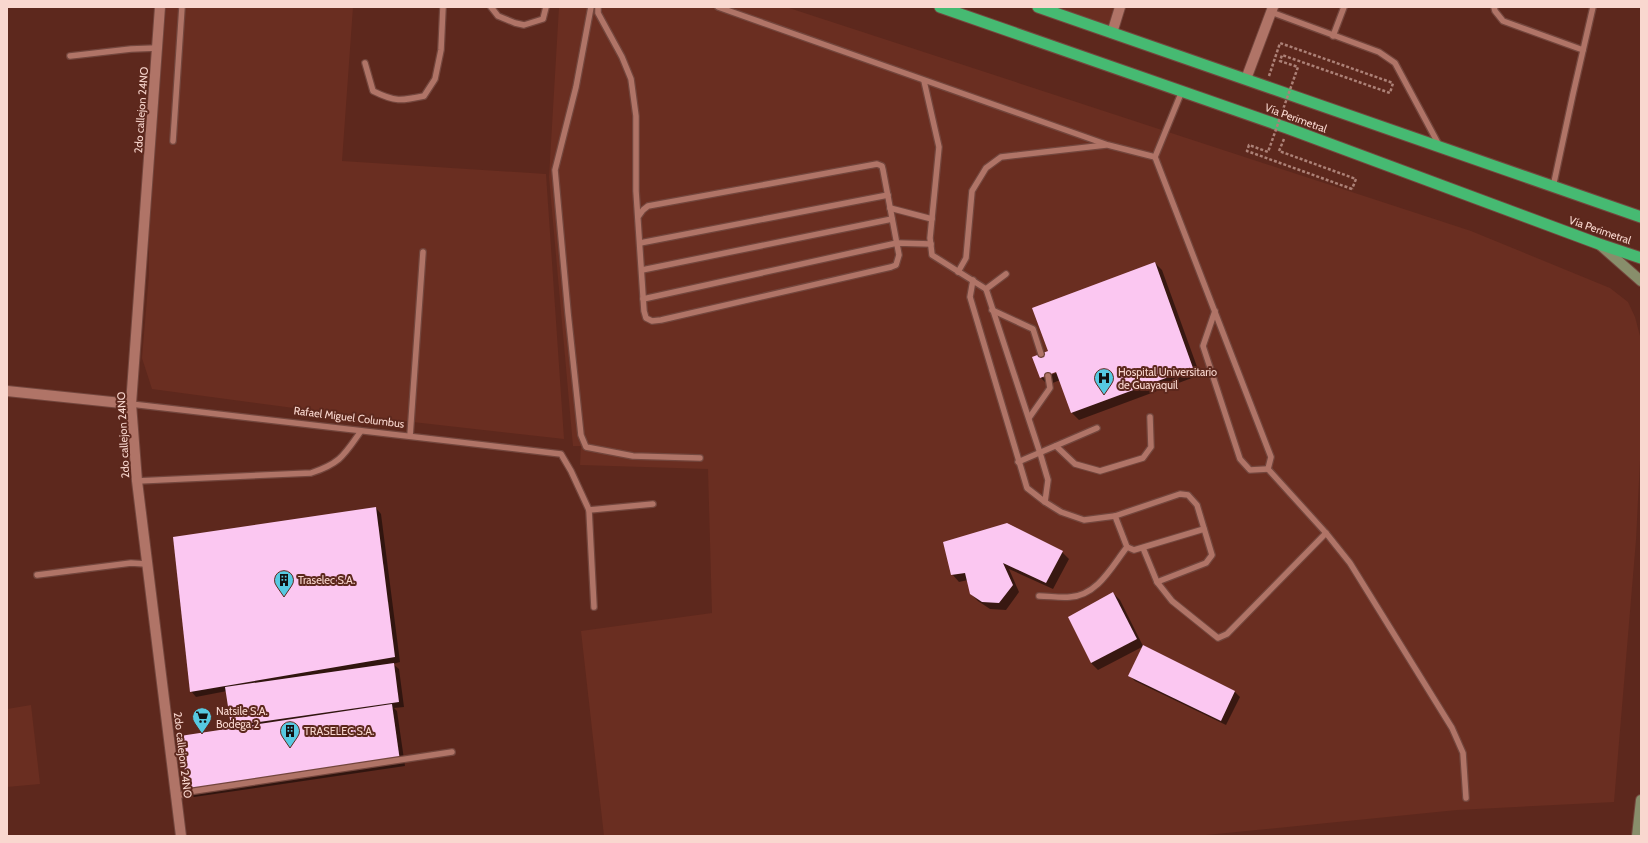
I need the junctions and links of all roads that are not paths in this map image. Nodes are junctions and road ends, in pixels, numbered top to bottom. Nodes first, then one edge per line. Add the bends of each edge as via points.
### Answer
1 (160, 7) edge
2 (182, 7) edge
3 (443, 7) edge
4 (491, 7) edge
5 (546, 7) edge
6 (592, 7) edge
7 (598, 7) edge
8 (718, 7) edge
9 (940, 7) edge
10 (1038, 7) edge
11 (1120, 7) edge
12 (1344, 7) edge
13 (1494, 7) edge
14 (1593, 7) edge
15 (1272, 10) edge
16 (1060, 11) edge
17 (1112, 33) junction
18 (1333, 36) junction
19 (157, 48) junction
20 (1583, 50) junction
21 (70, 56) dead end
22 (365, 63) dead end
23 (1246, 79) junction
24 (924, 81) junction
25 (1182, 91) junction
26 (172, 141) dead end
27 (1108, 145) junction
28 (1440, 147) junction
29 (1155, 157) junction
30 (1553, 186) junction
31 (888, 195) junction
32 (890, 208) junction
33 (638, 217) junction
34 (1641, 217) edge
35 (892, 219) junction
36 (932, 219) junction
37 (640, 243) junction
38 (897, 243) junction
39 (931, 244) junction
40 (1599, 244) junction
41 (424, 252) dead end
42 (1641, 258) edge
43 (642, 270) junction
44 (958, 272) junction
45 (1006, 274) dead end
46 (973, 280) junction
47 (1641, 281) edge
48 (986, 289) junction
49 (643, 299) junction
50 (992, 310) junction
51 (1216, 311) junction
52 (1041, 354) dead end
53 (1048, 376) dead end
54 (7, 391) edge
55 (131, 404) junction
56 (1150, 417) dead end
57 (1029, 418) junction
58 (1097, 428) dead end
59 (361, 431) junction
60 (410, 436) junction
61 (1056, 446) junction
62 (1040, 453) junction
63 (700, 458) dead end
64 (1018, 462) junction
65 (1268, 469) junction
66 (137, 481) junction
67 (1045, 502) junction
68 (653, 504) dead end
69 (589, 510) junction
70 (1115, 516) junction
71 (1204, 529) junction
72 (1326, 532) junction
73 (1127, 547) junction
74 (1143, 548) junction
75 (146, 564) junction
76 (37, 575) dead end
77 (1157, 582) junction
78 (1039, 596) dead end
79 (594, 607) dead end
80 (452, 752) dead end
81 (176, 797) junction
82 (1466, 798) dead end
83 (1641, 800) edge
84 (181, 836) edge
85 (1637, 836) edge

1 - 19 street, 2do callejon 24NO
2 - 26 lane
3 - 22 lane via 441,50 436,79 424,96 402,101 373,91
4 - 5 lane via 498,16 524,25 543,19
6 - 63 lane via 555,170 581,435 586,446 625,454
7 - 33 lane via 600,19 622,57 630,79 636,116
8 - 24 lane
9 - 25 highway, Vía Perimetral
10 - 16 highway, Vía Perimetral
11 - 17 street
12 - 18 lane
13 - 20 lane via 1503,21
14 - 20 lane
15 - 18 lane
15 - 23 street
16 - 17 highway, Vía Perimetral
17 - 23 highway, Vía Perimetral
18 - 28 lane via 1379,52 1395,63
19 - 21 lane
19 - 55 street, 2do callejon 24NO
20 - 30 lane
23 - 28 highway, Vía Perimetral
24 - 27 lane
24 - 36 lane via 939,147
25 - 29 lane
25 - 40 highway, Vía Perimetral
27 - 29 lane
27 - 44 lane via 1001,157 986,168 972,191 966,258
28 - 30 highway, Vía Perimetral
29 - 51 lane
30 - 34 highway, Vía Perimetral
31 - 32 lane
31 - 33 lane via 882,166 877,164 648,206
31 - 37 lane
32 - 35 lane
32 - 36 lane
33 - 37 lane
35 - 38 lane
35 - 43 lane
36 - 39 lane
37 - 43 lane
38 - 39 lane
38 - 49 lane
38 - 49 lane via 899,260 891,267 661,320 652,321 646,318
39 - 44 lane via 932,255
40 - 42 highway, Vía Perimetral
40 - 47 main road
41 - 60 lane
43 - 49 lane
44 - 46 lane
45 - 48 lane
46 - 48 lane
46 - 64 lane via 970,297
48 - 50 lane
50 - 52 lane via 1033,329
50 - 57 lane
51 - 65 lane via 1271,457
51 - 65 lane via 1203,346 1240,459 1250,470
53 - 57 lane via 1050,388
54 - 55 street, Rafael Miguel Columbus
55 - 59 lane, Rafael Miguel Columbus
55 - 66 street, 2do callejon 24NO
56 - 61 lane via 1151,446 1143,458 1100,471 1075,464
57 - 62 lane
58 - 61 lane
59 - 60 lane, Rafael Miguel Columbus
59 - 66 lane via 343,457 328,468 311,473
60 - 69 lane, Rafael Miguel Columbus via 561,454 572,471
61 - 62 lane
62 - 64 lane
62 - 67 lane via 1048,480
64 - 67 lane via 1027,488
65 - 72 lane
66 - 75 street, 2do callejon 24NO
67 - 70 lane via 1061,512 1084,520
68 - 69 lane
69 - 79 lane
70 - 71 lane via 1180,494 1188,495 1197,505
70 - 73 lane
71 - 74 lane
71 - 77 lane via 1212,555 1206,563
72 - 77 lane via 1226,634 1218,638 1172,601
72 - 82 lane via 1350,563 1452,728 1464,753
73 - 74 lane via 1134,550
73 - 78 lane via 1104,578 1091,590 1071,597
74 - 77 lane
75 - 76 lane via 131,563
75 - 81 street, 2do callejon 24NO
80 - 81 lane via 188,792
81 - 84 street, 2do callejon 24NO
83 - 85 main road

